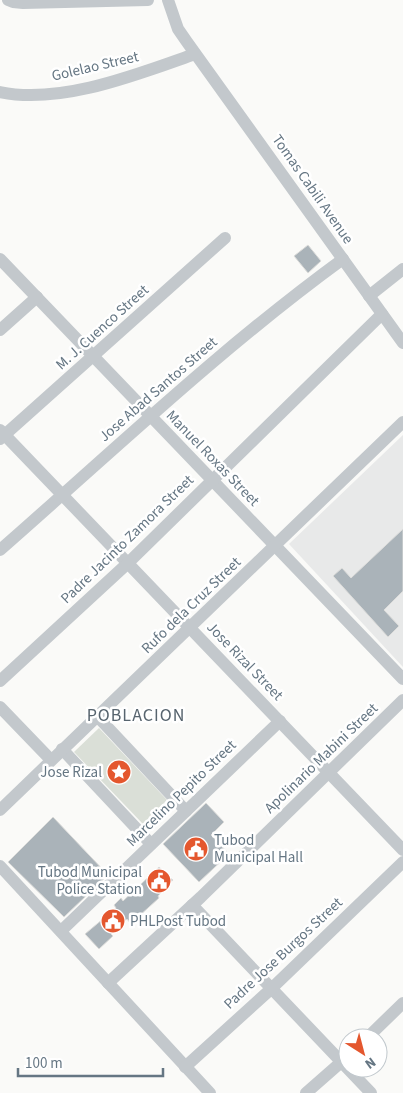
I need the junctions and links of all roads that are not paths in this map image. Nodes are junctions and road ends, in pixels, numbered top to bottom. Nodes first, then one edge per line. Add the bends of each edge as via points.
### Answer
1 (8, 0) edge
2 (148, 0) edge
3 (168, 0) edge
4 (195, 54) junction
5 (0, 92) edge
6 (224, 238) dead end
7 (0, 259) edge
8 (342, 259) junction
9 (403, 269) edge
10 (369, 296) junction
11 (36, 297) junction
12 (382, 314) junction
13 (0, 330) edge
14 (403, 343) edge
15 (94, 356) junction
16 (150, 416) junction
17 (403, 422) edge
18 (2, 435) edge
19 (212, 481) junction
20 (62, 495) junction
21 (276, 546) junction
22 (0, 550) edge
23 (128, 563) junction
24 (191, 628) junction
25 (403, 678) edge
26 (0, 681) edge
27 (403, 700) edge
28 (0, 708) edge
29 (97, 716) junction
30 (280, 721) junction
31 (62, 749) junction
32 (51, 760) junction
33 (330, 773) junction
34 (0, 810) edge
35 (186, 810) junction
36 (151, 844) junction
37 (403, 850) edge
38 (403, 862) edge
39 (0, 866) edge
40 (192, 905) junction
41 (61, 931) junction
42 (108, 983) junction
43 (271, 989) junction
44 (403, 1004) edge
45 (378, 1028) edge
46 (338, 1052) edge
47 (338, 1065) edge
48 (185, 1066) junction
49 (360, 1078) edge
50 (210, 1093) edge
51 (306, 1093) edge
52 (371, 1093) edge

1 - 2 street via 23,3
3 - 4 street, Tomas Cabili Avenue via 178,29
4 - 5 street, Golelao Street via 78,90 25,94
4 - 8 street, Tomas Cabili Avenue
6 - 15 street, M. J. Cuenco Street
7 - 11 street, Manuel Roxas Street
8 - 10 street, Tomas Cabili Avenue
8 - 16 street, Jose Abad Santos Street via 275,310
9 - 10 street
10 - 12 street, Tomas Cabili Avenue
11 - 13 street
11 - 15 street, Manuel Roxas Street
12 - 14 street, Tomas Cabili Avenue
12 - 19 street, Padre Jacinto Zamora Street
15 - 16 street, Manuel Roxas Street
15 - 18 street, M. J. Cuenco Street
16 - 19 street, Manuel Roxas Street
16 - 20 street, Jose Abad Santos Street
17 - 21 street, Rufo dela Cruz Street
18 - 20 street, Jose Rizal Street
19 - 21 street, Manuel Roxas Street
19 - 23 street, Padre Jacinto Zamora Street
20 - 22 street, Jose Abad Santos Street
20 - 23 street, Jose Rizal Street
21 - 24 street, Rufo dela Cruz Street
21 - 25 street, Manuel Roxas Street
23 - 24 street, Jose Rizal Street
23 - 26 street, Padre Jacinto Zamora Street
24 - 29 street, Rufo dela Cruz Street
24 - 30 street, Jose Rizal Street
27 - 33 street, Apolinario Mabini Street
28 - 32 street
29 - 31 street, Rufo dela Cruz Street
29 - 35 street
30 - 33 street, Jose Rizal Street
30 - 35 street, Marcelino Pepito Street
31 - 32 street, Rufo dela Cruz Street
31 - 36 street
32 - 34 street, Rufo dela Cruz Street
33 - 37 street, Jose Rizal Street
33 - 40 street, Apolinario Mabini Street
35 - 36 street, Marcelino Pepito Street
36 - 41 street, Marcelino Pepito Street
38 - 43 street, Padre Jose Burgos Street
39 - 41 street
40 - 42 street, Apolinario Mabini Street
40 - 43 street
41 - 42 street
42 - 48 street
43 - 46 street
43 - 48 street, Padre Jose Burgos Street
44 - 45 street
47 - 51 street
48 - 50 street
49 - 52 street

